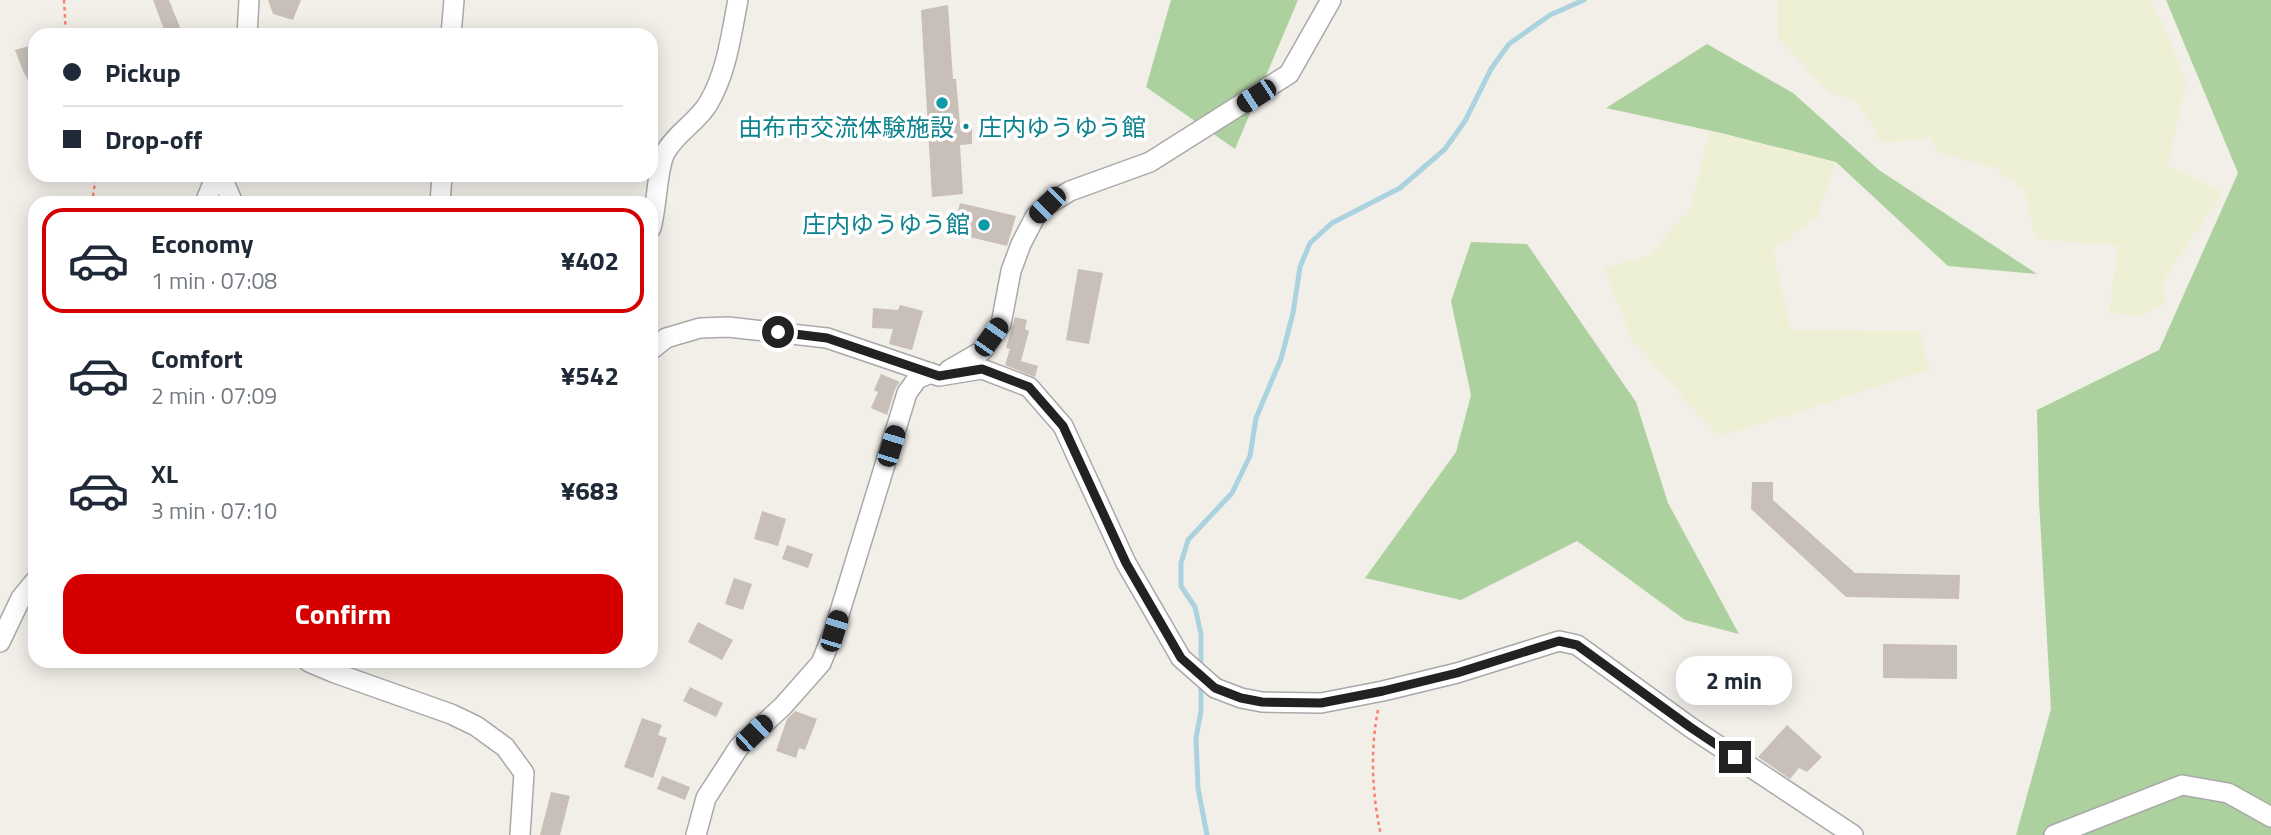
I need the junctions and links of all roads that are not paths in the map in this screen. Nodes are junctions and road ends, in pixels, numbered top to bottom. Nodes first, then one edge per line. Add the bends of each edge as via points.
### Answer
1 (249, 0) edge
2 (454, 0) edge
3 (738, 0) edge
4 (1331, 0) edge
5 (247, 28) edge
6 (452, 28) edge
7 (657, 196) edge
8 (658, 344) edge
9 (935, 375) junction
10 (28, 590) edge
11 (0, 642) edge
12 (323, 668) edge
13 (2271, 817) edge
14 (520, 835) edge
15 (696, 835) edge
16 (1853, 835) edge
17 (2054, 835) edge

1 - 5 street
2 - 6 street
3 - 7 street via 725,66 708,104 666,153
4 - 9 street via 1289,74 1150,162 1070,191 1047,205 1021,244 1001,324 982,351
8 - 9 street via 700,328 729,327 827,338
9 - 15 street via 916,379 907,393 821,663 739,747 706,798
9 - 16 street via 982,369 1029,387 1063,426 1126,563 1181,658 1215,688 1262,702 1321,703 1457,673 1559,641 1577,645
10 - 11 street
12 - 14 street via 451,714 505,747 524,773
13 - 17 street via 2228,793 2182,785

